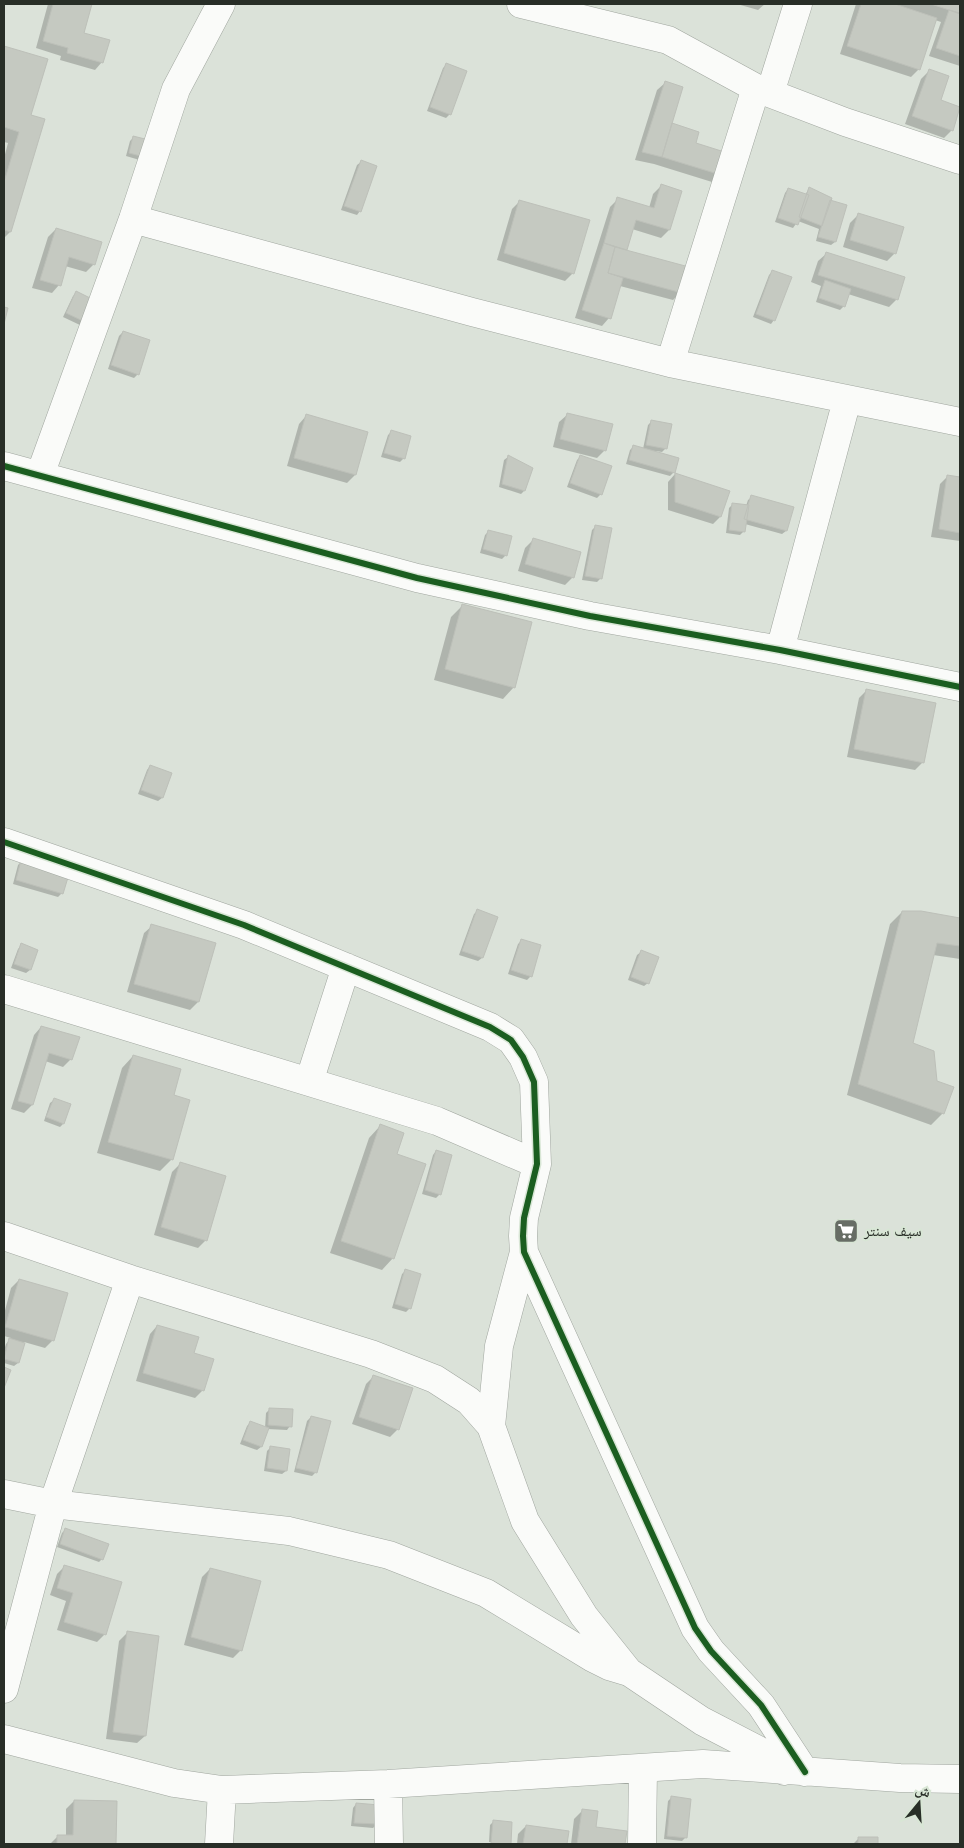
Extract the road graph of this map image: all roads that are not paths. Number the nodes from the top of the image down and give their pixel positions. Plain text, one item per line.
1 (221, 4) edge
2 (521, 4) edge
3 (798, 4) edge
4 (763, 90) junction
5 (960, 160) edge
6 (133, 219) junction
7 (670, 363) junction
8 (847, 400) junction
9 (960, 422) edge
10 (4, 466) edge
11 (40, 475) junction
12 (780, 650) junction
13 (960, 687) edge
14 (4, 842) edge
15 (346, 967) junction
16 (4, 989) edge
17 (309, 1082) junction
18 (537, 1164) junction
19 (4, 1236) edge
20 (524, 1252) junction
21 (130, 1279) junction
22 (491, 1426) junction
23 (4, 1494) edge
24 (53, 1504) junction
25 (628, 1672) junction
26 (4, 1689) edge
27 (4, 1739) edge
28 (643, 1769) junction
29 (795, 1771) junction
30 (960, 1778) edge
31 (388, 1784) junction
32 (222, 1790) junction
33 (219, 1844) edge
34 (389, 1844) edge
35 (642, 1844) edge

1 - 6 street
2 - 4 street
3 - 4 street
4 - 5 street
4 - 7 street
6 - 7 street
6 - 11 street
7 - 8 street
8 - 9 street
8 - 12 street
10 - 11 street
11 - 12 street
12 - 13 street
14 - 15 street
15 - 17 street
15 - 18 street
16 - 17 street
17 - 18 street
18 - 20 street
19 - 21 street
20 - 22 street
20 - 29 street
21 - 22 street
21 - 24 street
22 - 25 street
23 - 24 street
24 - 25 street
24 - 26 street
25 - 29 street
27 - 32 street
28 - 29 street
28 - 31 street
28 - 35 street
29 - 30 street
31 - 32 street
31 - 34 street
32 - 33 street

